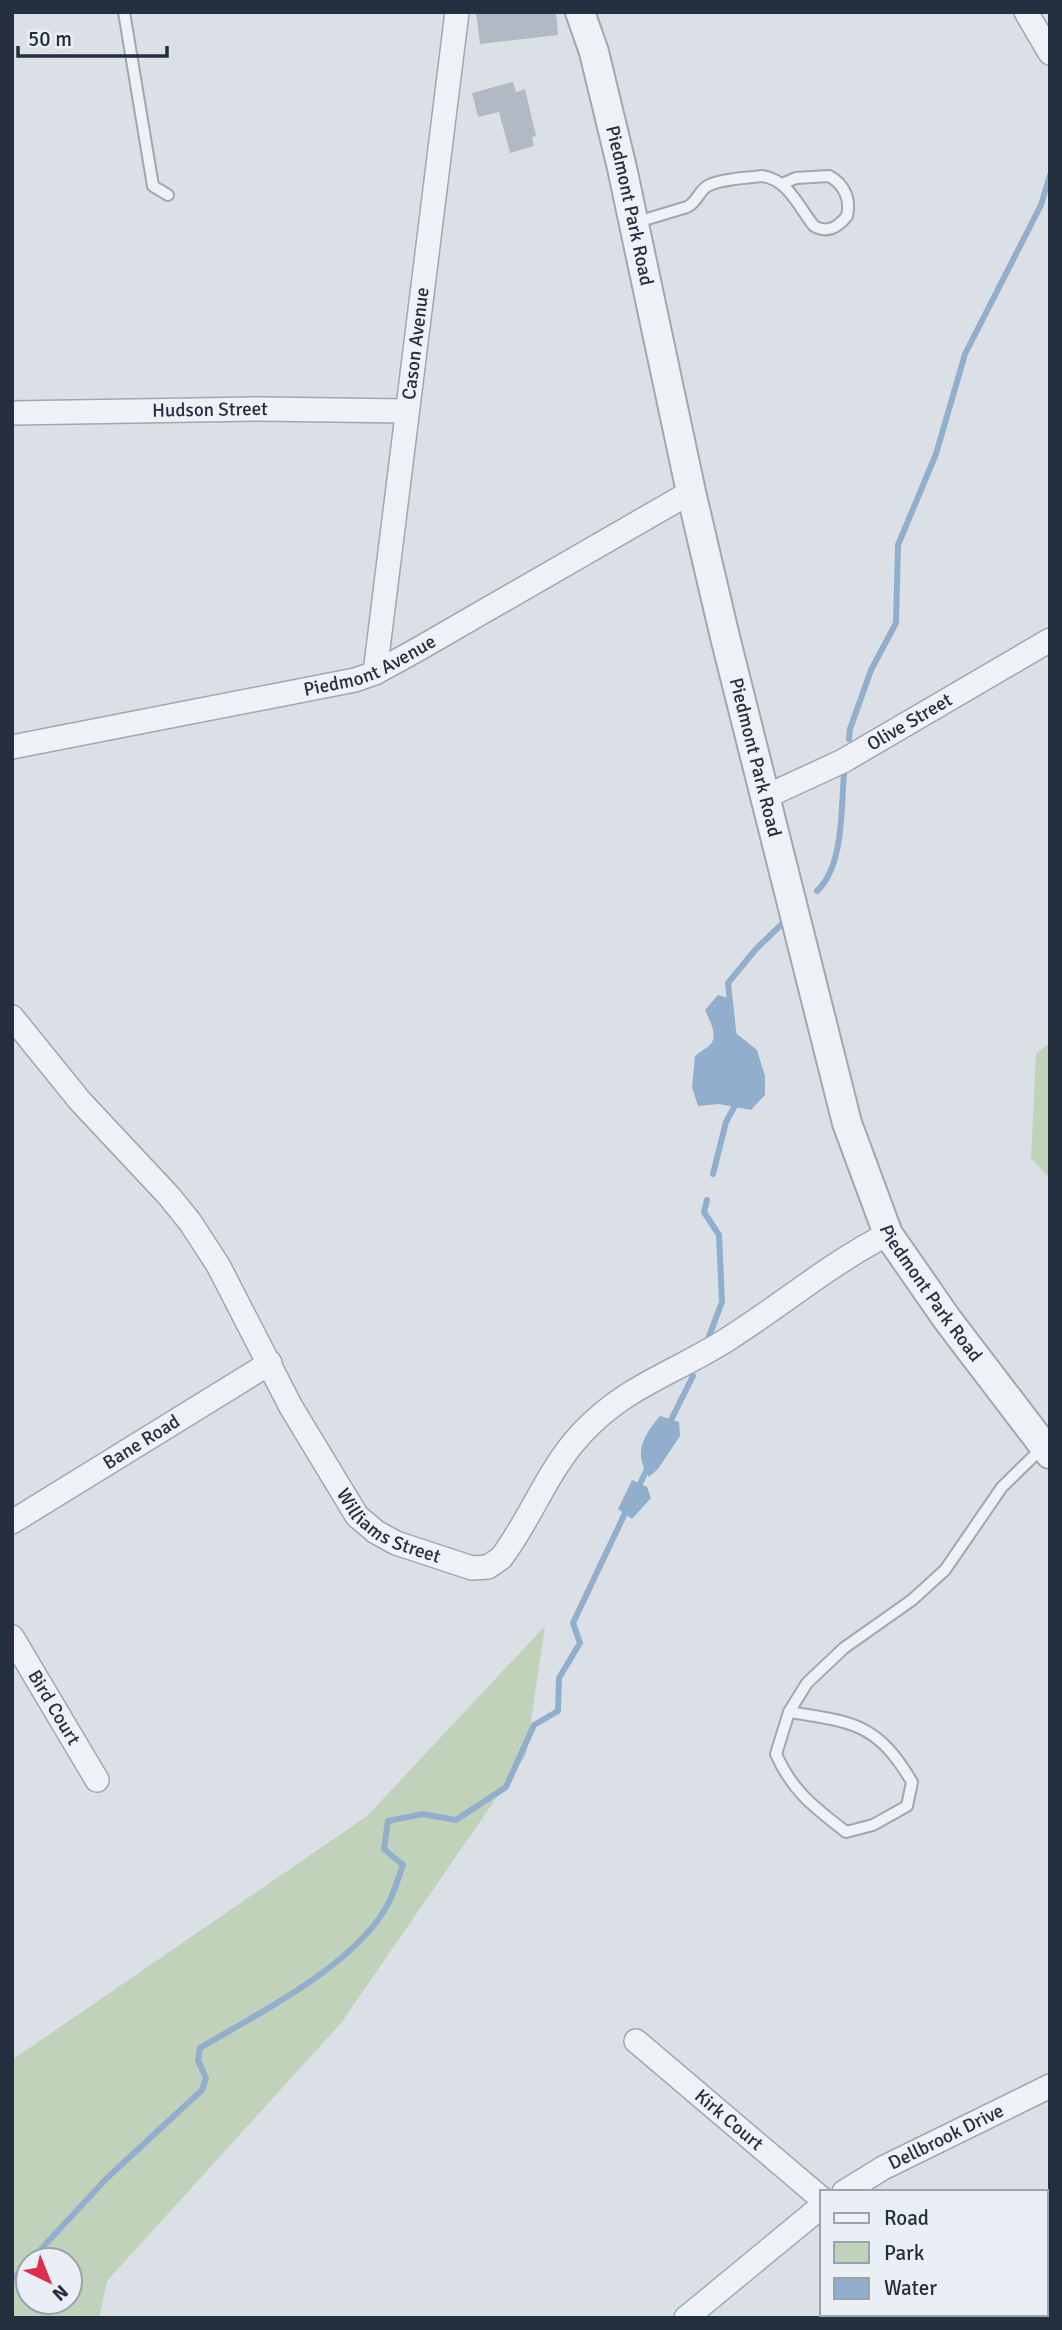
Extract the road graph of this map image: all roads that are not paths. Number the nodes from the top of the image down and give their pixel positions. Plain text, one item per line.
1 (124, 12) edge
2 (457, 12) edge
3 (580, 12) edge
4 (1026, 12) edge
5 (1050, 53) edge
6 (782, 184) junction
7 (168, 195) dead end
8 (634, 223) junction
9 (406, 411) junction
10 (12, 413) edge
11 (691, 492) junction
12 (1050, 640) edge
13 (375, 673) junction
14 (12, 747) edge
15 (765, 797) junction
16 (12, 1017) edge
17 (888, 1234) junction
18 (270, 1363) junction
19 (1047, 1450) edge
20 (12, 1522) edge
21 (12, 1637) edge
22 (789, 1712) junction
23 (97, 1780) dead end
24 (636, 2041) dead end
25 (1050, 2087) edge
26 (847, 2190) edge
27 (820, 2197) edge
28 (820, 2208) edge
29 (686, 2318) edge

1 - 7 lane
2 - 9 street, Cason Avenue
3 - 8 street, Piedmont Park Road
4 - 5 street
6 - 6 lane
6 - 8 lane
8 - 11 street, Piedmont Park Road
9 - 10 street, Hudson Street
9 - 13 street, Cason Avenue
11 - 13 street, Piedmont Avenue
11 - 15 street, Piedmont Park Road
12 - 15 street, Olive Street
13 - 14 street, Piedmont Avenue
15 - 17 street, Piedmont Park Road
16 - 18 street, Williams Street
17 - 18 street, Williams Street
17 - 19 street, Piedmont Park Road
18 - 20 street, Bane Road
19 - 22 lane
21 - 23 street, Bird Court
22 - 22 lane
24 - 27 street, Kirk Court
25 - 26 street, Dellbrook Drive
28 - 29 street

